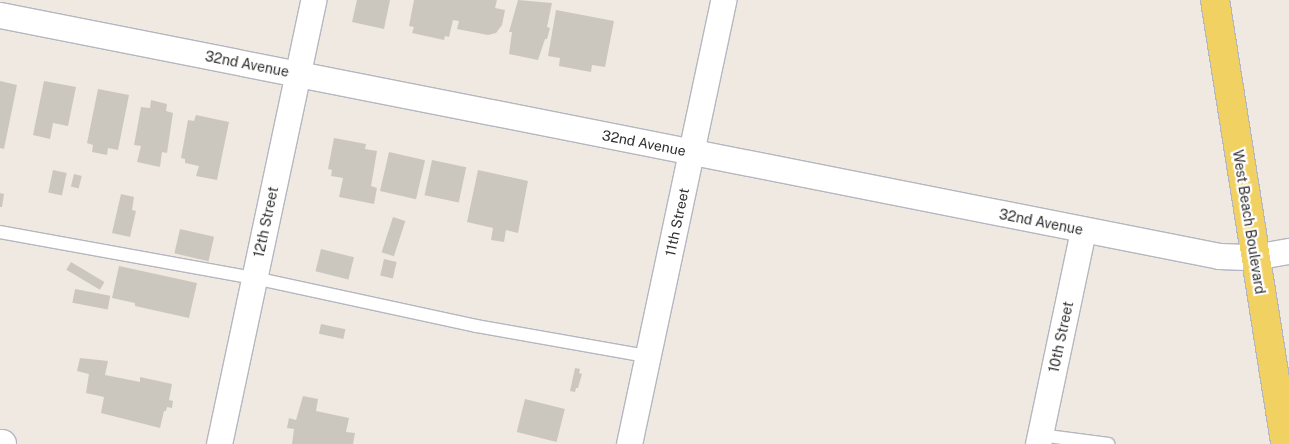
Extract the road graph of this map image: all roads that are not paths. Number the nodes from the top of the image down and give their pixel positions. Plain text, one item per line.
1 (313, 0) edge
2 (723, 0) edge
3 (1215, 0) edge
4 (0, 15) edge
5 (298, 74) junction
6 (692, 152) junction
7 (1083, 230) junction
8 (0, 232) edge
9 (1289, 251) edge
10 (1254, 257) junction
11 (254, 278) junction
12 (648, 356) junction
13 (1039, 440) edge
14 (219, 444) edge
15 (629, 444) edge
16 (1108, 444) edge
17 (1285, 444) edge

1 - 5 street, 12th Street
2 - 6 street, 11th Street
3 - 10 main road, West Beach Boulevard
4 - 5 street, 32nd Avenue
5 - 6 street, 32nd Avenue
5 - 11 street, 12th Street
6 - 7 street, 32nd Avenue
6 - 12 street, 11th Street
7 - 10 street, 32nd Avenue
7 - 13 street, 10th Street
8 - 11 lane
9 - 10 street, 32nd Avenue
10 - 17 main road, West Beach Boulevard
11 - 12 lane
11 - 14 street, 12th Street
12 - 15 street, 11th Street
13 - 16 lane

